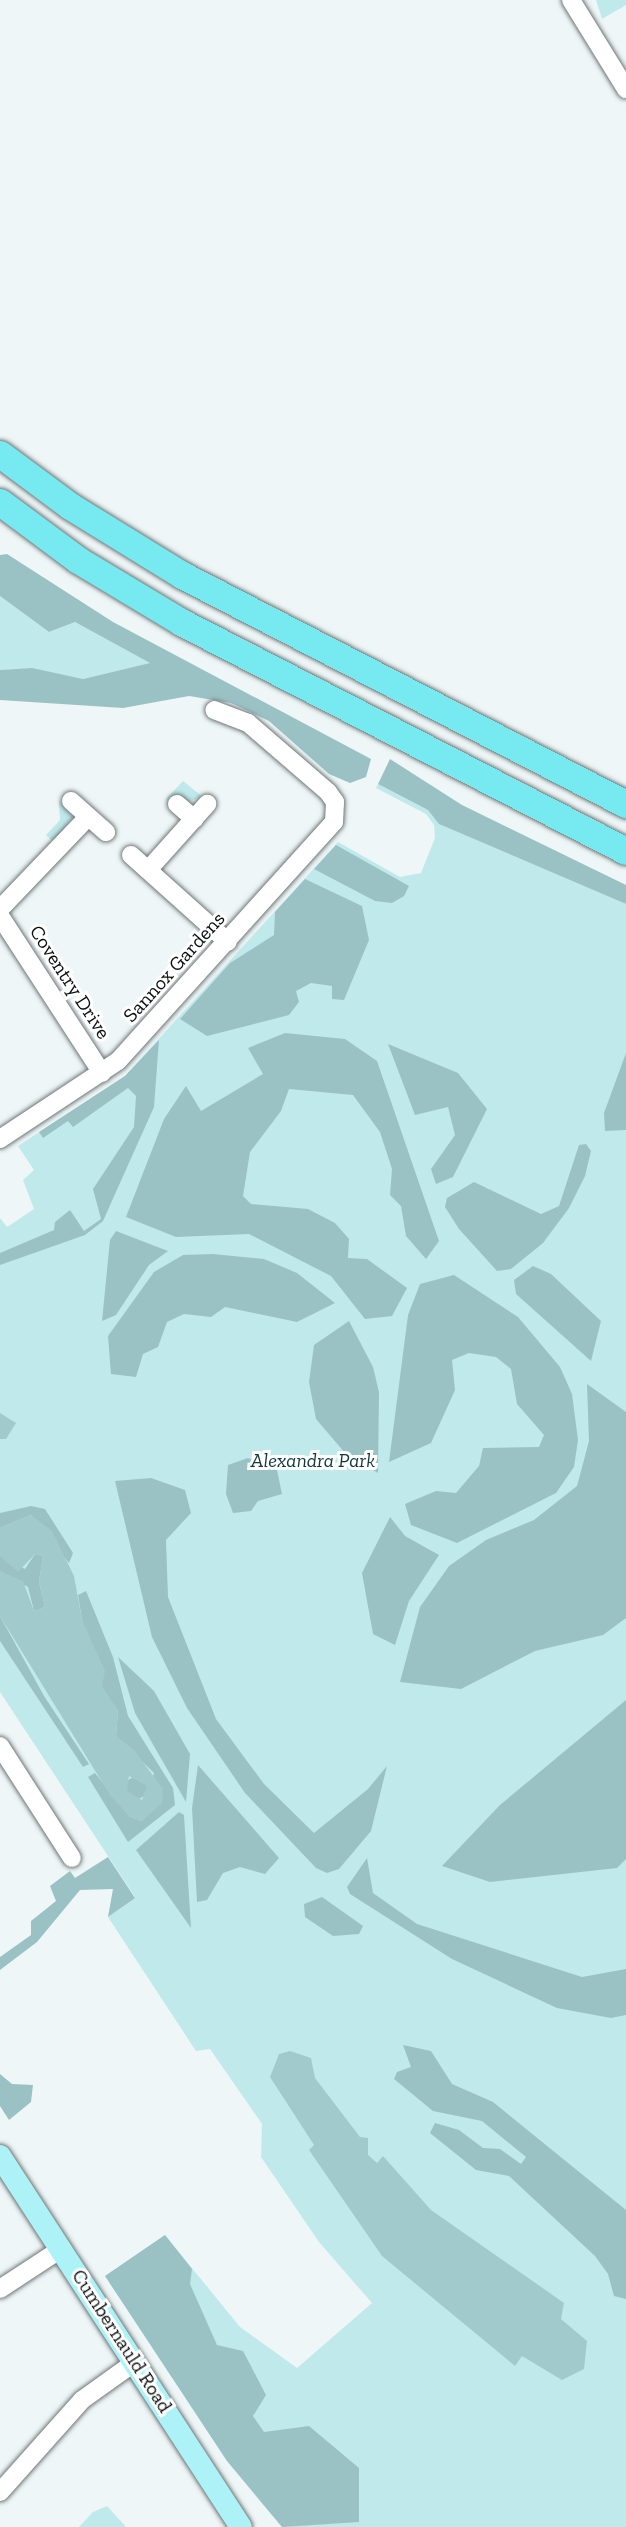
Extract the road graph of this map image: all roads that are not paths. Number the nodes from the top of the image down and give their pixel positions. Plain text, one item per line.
1 (571, 0) edge
2 (626, 89) edge
3 (0, 454) edge
4 (0, 502) edge
5 (214, 710) dead end
6 (71, 801) dead end
7 (526, 801) junction
8 (177, 804) dead end
9 (207, 804) dead end
10 (626, 804) edge
11 (88, 816) junction
12 (194, 819) junction
13 (106, 832) dead end
14 (626, 851) edge
15 (131, 855) dead end
16 (626, 859) edge
17 (148, 870) junction
18 (0, 909) edge
19 (0, 916) edge
20 (228, 942) junction
21 (102, 1073) junction
22 (0, 1139) edge
23 (0, 1746) edge
24 (72, 1858) dead end
25 (0, 2156) edge
26 (61, 2249) junction
27 (0, 2289) edge
28 (135, 2362) junction
29 (0, 2492) edge
30 (222, 2493) junction
31 (241, 2527) edge
32 (257, 2527) edge

1 - 2 street
3 - 10 highway
4 - 7 highway
5 - 20 street, Sannox Gardens
6 - 11 street
7 - 14 highway
7 - 16 highway
8 - 12 street
9 - 12 street
11 - 13 street
11 - 18 street
12 - 17 street
15 - 17 street
17 - 20 street
19 - 21 street, Coventry Drive
20 - 21 street, Sannox Gardens
21 - 22 street, Sannox Gardens
23 - 24 street
25 - 26 main road, Cumbernauld Road
26 - 27 street
26 - 28 main road, Cumbernauld Road
28 - 29 street
28 - 30 main road, Cumbernauld Road
30 - 31 main road, Cumbernauld Road
30 - 32 main road

